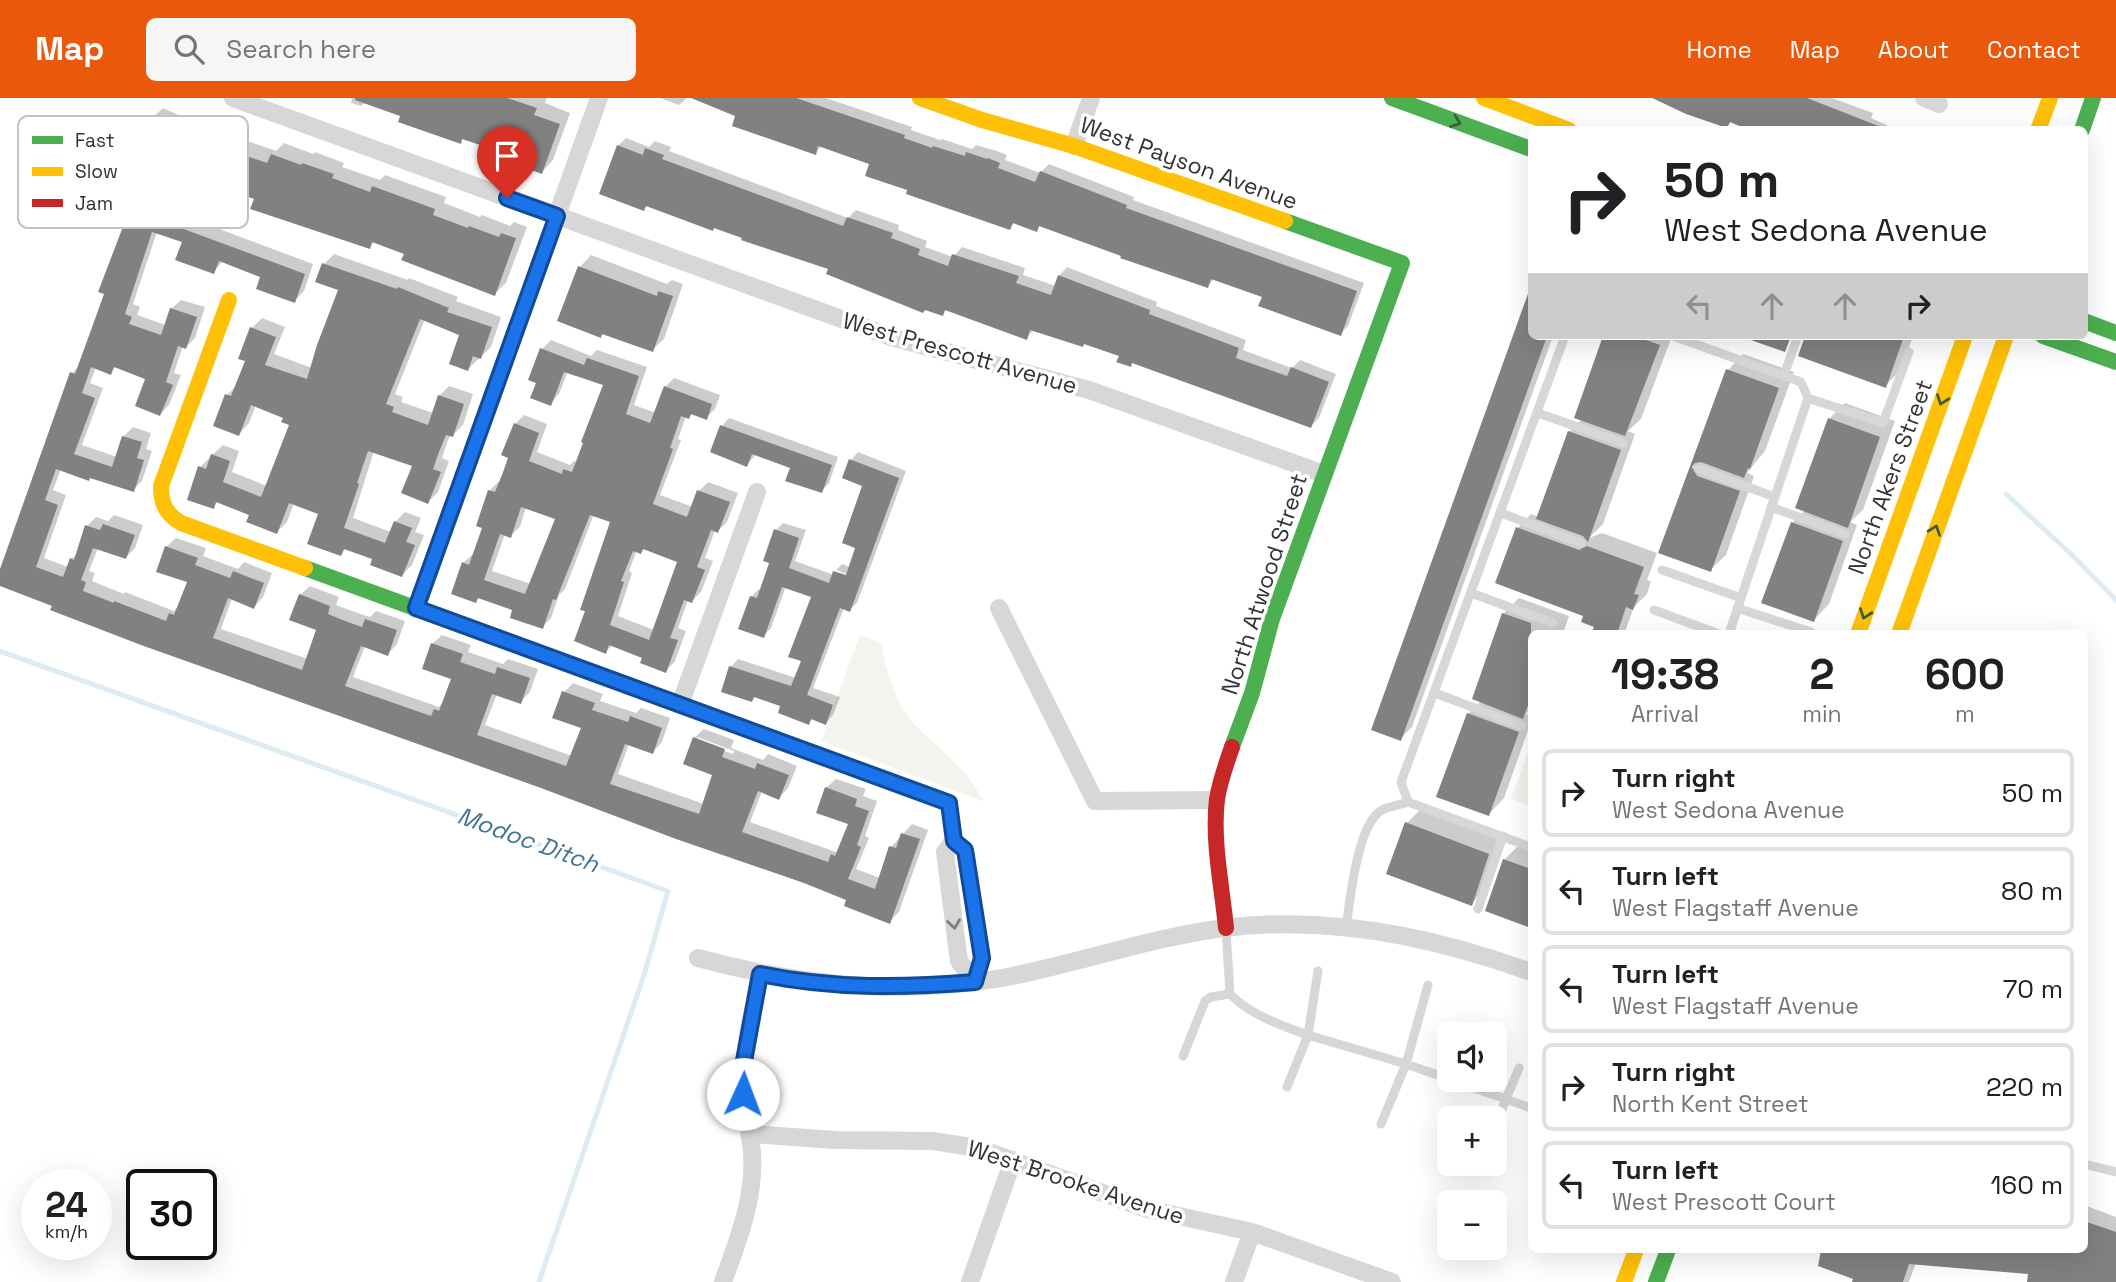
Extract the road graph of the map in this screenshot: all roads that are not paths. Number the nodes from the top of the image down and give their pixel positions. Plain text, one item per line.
1 (233, 98) edge
2 (598, 98) edge
3 (920, 98) edge
4 (1091, 98) edge
5 (1392, 98) edge
6 (1484, 98) edge
7 (2050, 98) edge
8 (2093, 98) edge
9 (1558, 126) edge
10 (2040, 126) edge
11 (2083, 126) edge
12 (1074, 146) junction
13 (1528, 148) edge
14 (557, 216) junction
15 (1402, 263) joint
16 (229, 300) dead end
17 (2088, 322) edge
18 (2116, 333) edge
19 (1564, 340) edge
20 (1689, 340) edge
21 (1797, 340) edge
22 (1964, 340) edge
23 (2005, 340) edge
24 (2054, 340) edge
25 (1909, 352) dead end
26 (2116, 362) edge
27 (1784, 375) junction
28 (1808, 398) junction
29 (1538, 413) junction
30 (1623, 443) dead end
31 (1699, 469) dead end
32 (1324, 474) junction
33 (757, 492) dead end
34 (1775, 496) junction
35 (1771, 507) junction
36 (1501, 513) junction
37 (1845, 534) dead end
38 (1581, 543) dead end
39 (1662, 570) dead end
40 (1471, 593) junction
41 (1739, 603) junction
42 (416, 608) junction
43 (999, 608) dead end
44 (1654, 610) dead end
45 (1553, 623) dead end
46 (1708, 630) edge
47 (1730, 630) edge
48 (1806, 630) edge
49 (1859, 630) edge
50 (1900, 630) edge
51 (1435, 693) junction
52 (680, 705) junction
53 (1522, 726) dead end
54 (1217, 800) junction
55 (1408, 802) junction
56 (1503, 836) junction
57 (954, 841) junction
58 (1528, 846) edge
59 (969, 878) junction
60 (948, 880) junction
61 (1478, 909) dead end
62 (1226, 928) junction
63 (1346, 928) junction
64 (698, 958) dead end
65 (1318, 971) dead end
66 (1528, 971) edge
67 (760, 974) junction
68 (975, 982) junction
69 (1428, 985) dead end
70 (1230, 993) junction
71 (1308, 1035) junction
72 (1183, 1056) dead end
73 (1406, 1064) junction
74 (1519, 1068) dead end
75 (1437, 1075) edge
76 (1287, 1087) dead end
77 (1488, 1092) edge
78 (1506, 1098) junction
79 (1503, 1106) edge
80 (1528, 1107) edge
81 (1381, 1124) dead end
82 (750, 1134) junction
83 (1013, 1160) junction
84 (2088, 1165) edge
85 (2116, 1172) edge
86 (1252, 1232) junction
87 (1635, 1253) edge
88 (1667, 1253) edge
89 (723, 1282) edge
90 (970, 1282) edge
91 (1234, 1282) edge
92 (1392, 1282) edge
93 (1624, 1282) edge
94 (1656, 1282) edge

1 - 14 street, West Prescott Avenue
2 - 14 street
3 - 12 street, West Payson Avenue
4 - 12 street
5 -> 13 street
6 - 9 street
7 - 10 street
8 - 11 street
12 - 15 street, West Payson Avenue
14 - 32 street, West Prescott Avenue
14 - 42 street
15 - 32 street, North Atwood Street
16 - 42 street
17 - 18 street
19 - 29 lane
20 - 27 lane
21 - 27 lane
22 -> 49 street, North Akers Street
50 -> 23 street
24 - 26 street
25 - 28 lane
27 - 28 lane
28 - 34 lane
29 - 30 lane
29 - 36 lane
31 - 34 lane
32 - 54 street, North Atwood Street
33 - 52 street
34 - 35 lane
35 - 37 lane
35 - 41 lane
36 - 38 lane
36 - 40 lane
39 - 41 lane
40 - 45 lane
40 - 51 lane
41 - 47 lane
41 - 48 lane
42 - 52 street
43 - 54 street
44 - 46 lane
51 - 53 lane
51 - 55 lane
52 - 57 street
54 - 62 street, North Atwood Street
55 - 56 lane
55 - 63 lane
56 - 58 lane
56 - 61 lane
57 - 59 street
57 - 60 street
59 - 60 lane
59 - 68 street
60 -> 68 street
62 - 63 street
62 - 68 street
62 - 70 lane
63 - 66 street
64 - 67 street
65 - 71 lane
67 - 68 street
67 - 82 street
69 - 73 lane
70 - 71 lane
70 - 72 lane
71 - 73 lane
71 - 76 lane
73 - 75 lane
73 - 81 lane
74 - 78 lane
77 - 78 lane
78 - 79 lane
78 - 80 lane
82 - 83 street, West Brooke Avenue
82 - 89 street
83 - 86 street, West Brooke Avenue
83 - 90 street
84 - 85 lane
86 - 91 street
86 - 92 street, West Brooke Avenue
87 - 93 street
88 - 94 street

